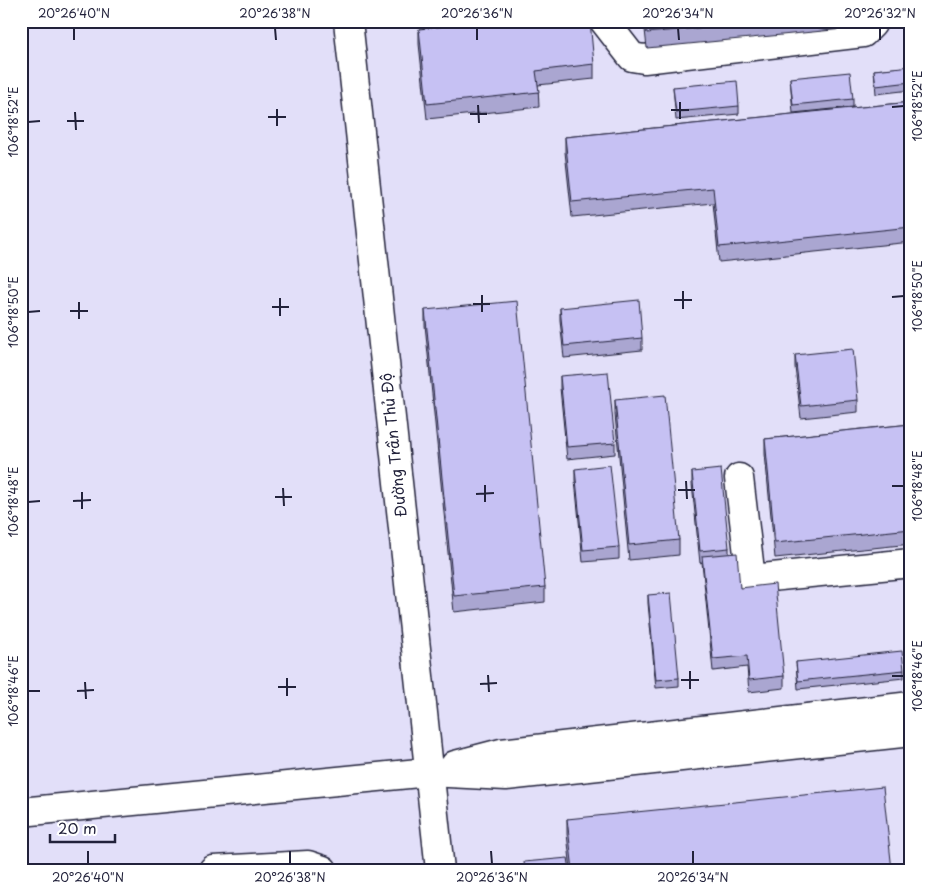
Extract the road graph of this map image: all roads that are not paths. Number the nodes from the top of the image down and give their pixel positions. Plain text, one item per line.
1 (348, 21) edge
2 (604, 21) edge
3 (872, 21) edge
4 (739, 478) dead end
5 (911, 563) edge
6 (911, 706) edge
7 (911, 732) edge
8 (429, 772) junction
9 (21, 812) edge
10 (213, 870) edge
11 (323, 870) edge
12 (440, 870) edge

1 - 8 street, Đường Trần Thủ Độ
2 - 3 street
4 - 5 street
6 - 8 street
7 - 8 street
8 - 9 street
8 - 12 street, Đường Trần Thủ Độ
10 - 11 street

